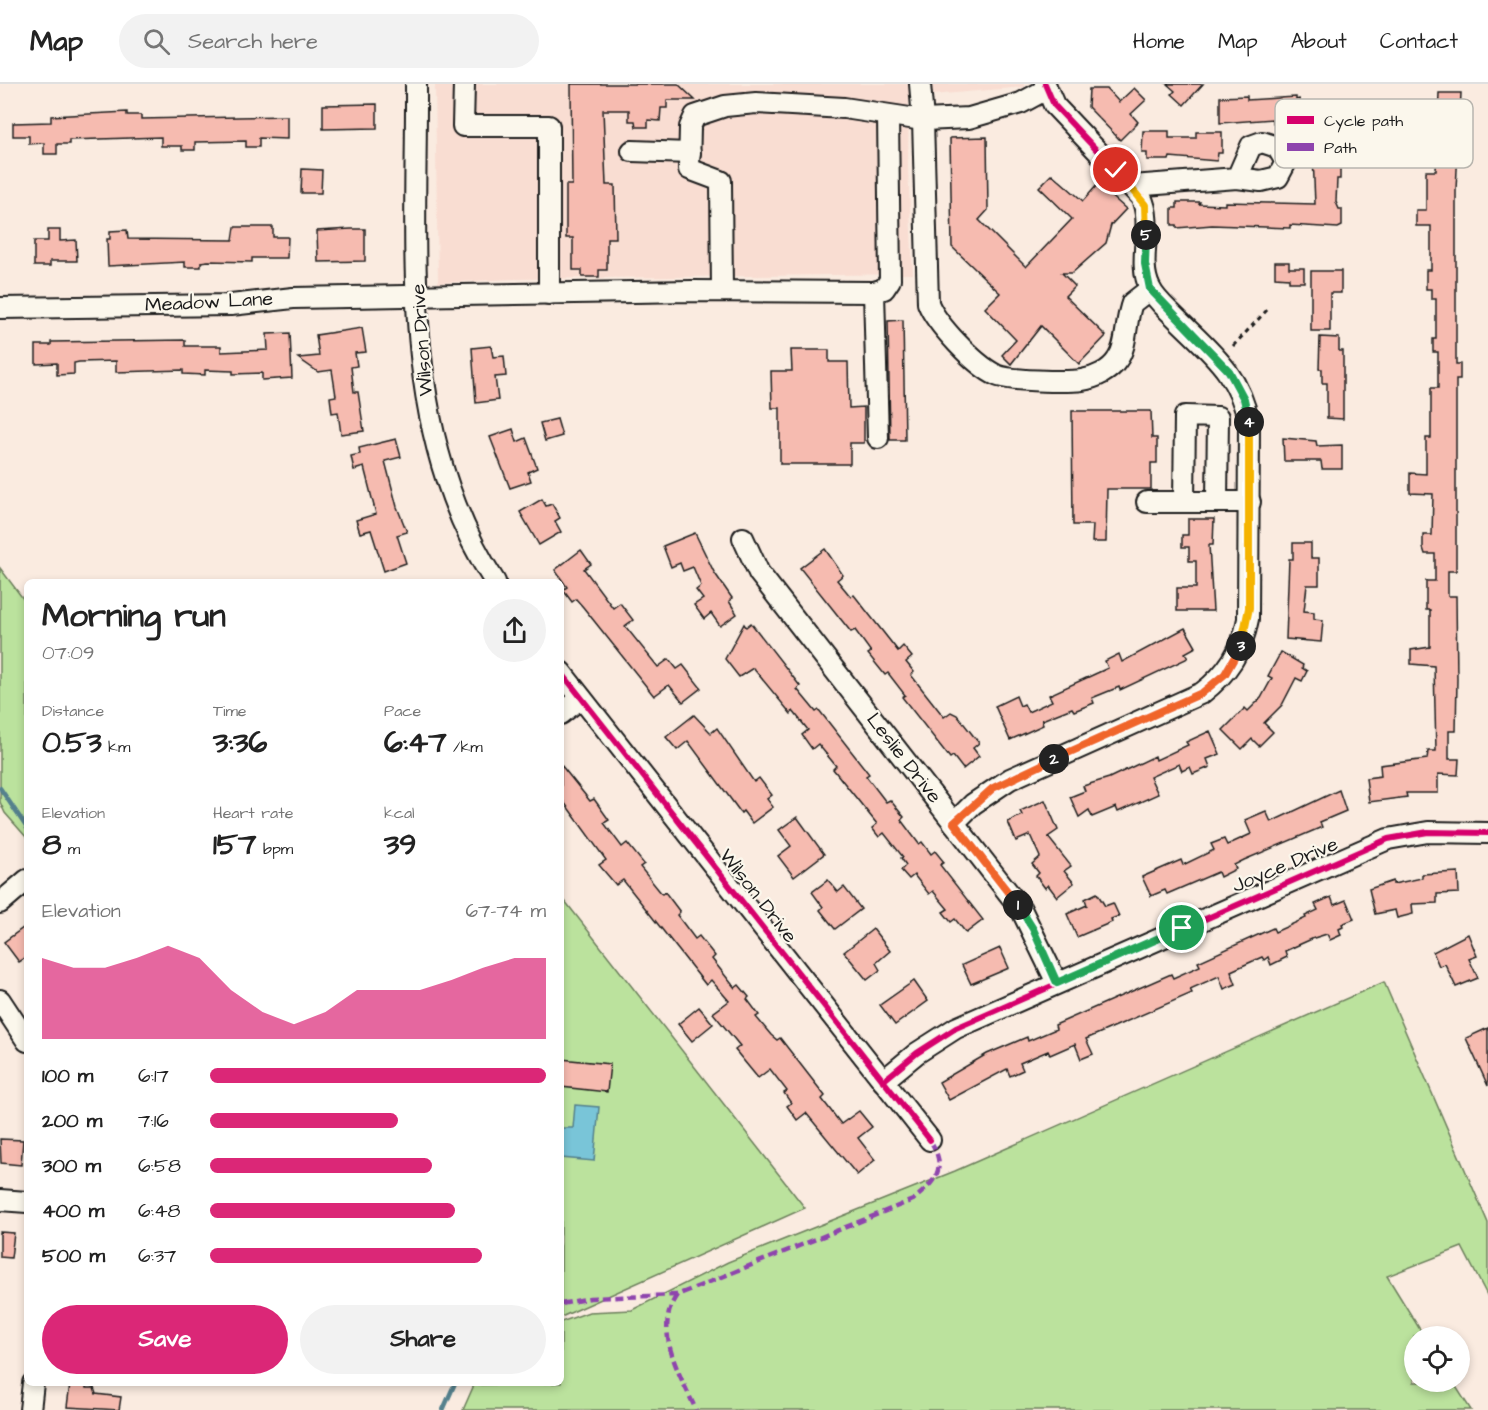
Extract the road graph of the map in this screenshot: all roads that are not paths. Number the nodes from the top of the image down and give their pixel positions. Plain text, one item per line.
1 (416, 84) edge
2 (464, 84) edge
3 (920, 84) edge
4 (1045, 87) edge
5 (888, 116) junction
6 (923, 120) junction
7 (632, 151) dead end
8 (690, 153) junction
9 (1237, 177) dead end
10 (1132, 186) junction
11 (1150, 289) junction
12 (722, 291) junction
13 (874, 292) junction
14 (549, 294) junction
15 (417, 297) junction
16 (0, 308) edge
17 (878, 438) dead end
18 (1217, 501) junction
19 (1147, 502) dead end
20 (1184, 502) junction
21 (1250, 502) junction
22 (743, 538) dead end
23 (493, 579) edge
24 (564, 676) edge
25 (581, 698) junction
26 (564, 712) edge
27 (954, 823) junction
28 (1488, 833) edge
29 (24, 883) edge
30 (0, 903) edge
31 (1057, 983) junction
32 (0, 1000) edge
33 (24, 1036) edge
34 (883, 1081) junction
35 (930, 1140) dead end
36 (0, 1200) edge
37 (24, 1202) edge
38 (33, 1386) edge
39 (30, 1410) edge

1 - 15 street, Wilson Drive
2 - 14 street
3 - 6 street
4 - 6 street
4 - 10 street
5 - 6 street
5 - 8 street
5 - 13 street
6 - 11 street
7 - 8 street
8 - 12 street
9 - 10 street
10 - 11 street
11 - 21 street
12 - 13 street, Meadow Lane
12 - 14 street, Meadow Lane
13 - 17 street
14 - 15 street, Meadow Lane
15 - 16 street, Meadow Lane
15 - 23 street, Wilson Drive
18 - 20 street
18 - 20 street
18 - 21 street
19 - 20 street
21 - 27 street
22 - 27 street, Leslie Drive
24 - 25 street, Wilson Drive
25 - 26 street
25 - 34 street, Wilson Drive
27 - 31 street, Leslie Drive
28 - 31 street, Joyce Drive
29 - 30 street
31 - 34 street, Joyce Drive
32 - 33 street
34 - 35 street, Wilson Drive
36 - 37 street
38 - 39 street

